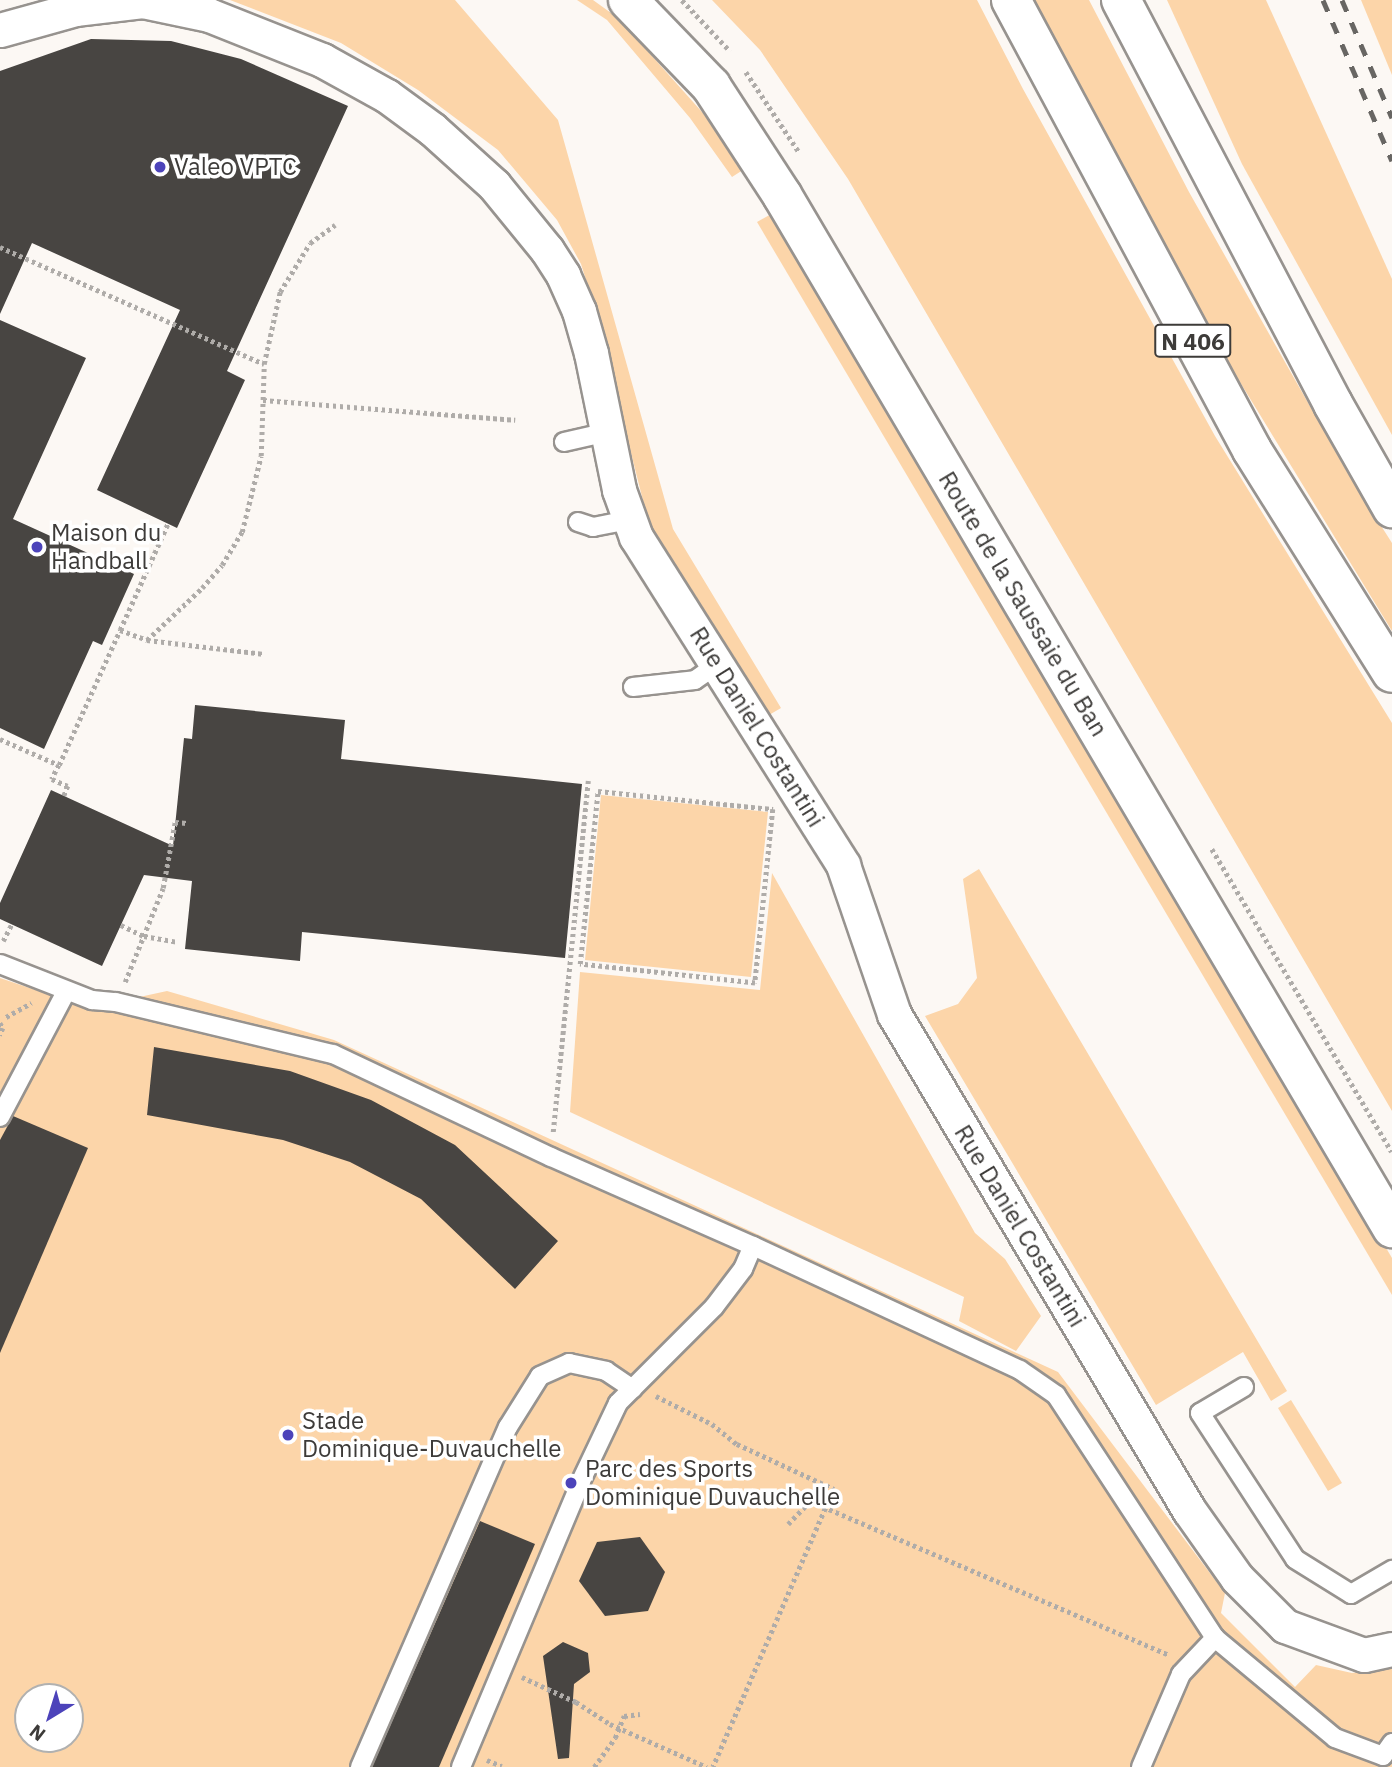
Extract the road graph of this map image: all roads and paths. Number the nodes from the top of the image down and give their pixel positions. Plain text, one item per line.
1 (628, 0) edge
2 (1011, 0) edge
3 (1121, 0) edge
4 (0, 30) edge
5 (335, 225) dead end
6 (0, 247) edge
7 (264, 364) junction
8 (263, 400) junction
9 (515, 420) dead end
10 (608, 432) junction
11 (564, 442) dead end
12 (1392, 508) edge
13 (629, 520) junction
14 (578, 522) dead end
15 (168, 523) dead end
16 (120, 630) junction
17 (147, 640) junction
18 (264, 654) dead end
19 (718, 664) junction
20 (1392, 673) edge
21 (633, 687) dead end
22 (0, 738) edge
23 (59, 765) junction
24 (588, 781) dead end
25 (598, 791) joint
26 (64, 796) dead end
27 (187, 822) dead end
28 (11, 925) dead end
29 (121, 925) dead end
30 (144, 936) junction
31 (177, 942) dead end
32 (0, 948) edge
33 (0, 964) edge
34 (66, 992) junction
35 (116, 1002) junction
36 (0, 1023) edge
37 (0, 1035) edge
38 (0, 1117) edge
39 (551, 1157) junction
40 (1392, 1228) edge
41 (753, 1246) junction
42 (637, 1385) junction
43 (1244, 1387) dead end
44 (826, 1507) junction
45 (788, 1524) dead end
46 (1392, 1570) edge
47 (1215, 1638) junction
48 (1392, 1649) edge
49 (1162, 1653) dead end
50 (503, 1668) junction
51 (640, 1714) dead end
52 (619, 1728) junction
53 (1389, 1753) edge
54 (487, 1760) dead end
55 (502, 1766) edge
56 (360, 1767) edge
57 (461, 1767) edge
58 (594, 1767) edge
59 (707, 1767) edge
60 (713, 1767) edge
61 (1142, 1767) edge

1 - 40 main road, Route de la Saussaie du Ban
2 - 20 main road, N 406
3 - 12 main road
4 - 10 street, Rue Daniel Costantini
5 - 7 path
6 - 7 path
7 - 8 path
8 - 9 path
8 - 17 path
10 - 11 lane
10 - 13 street, Rue Daniel Costantini
13 - 14 lane
13 - 19 street, Rue Daniel Costantini
15 - 16 path
16 - 17 path
16 - 23 path
17 - 18 path
19 - 21 lane
19 - 48 street, Rue Daniel Costantini
22 - 23 path
23 - 26 path
24 - 39 path
25 - 25 path
27 - 30 path
28 - 32 path
29 - 30 path
30 - 31 path
30 - 35 path
33 - 34 lane
34 - 35 lane
34 - 38 lane
35 - 39 lane
36 - 37 path
39 - 41 lane
41 - 42 lane
41 - 47 lane
42 - 44 path
42 - 50 lane
42 - 56 lane
43 - 46 lane
44 - 45 path
44 - 49 path
44 - 60 path
47 - 53 lane
47 - 61 lane
50 - 52 path
50 - 57 lane
51 - 52 path
52 - 58 path
52 - 59 path
54 - 55 path

